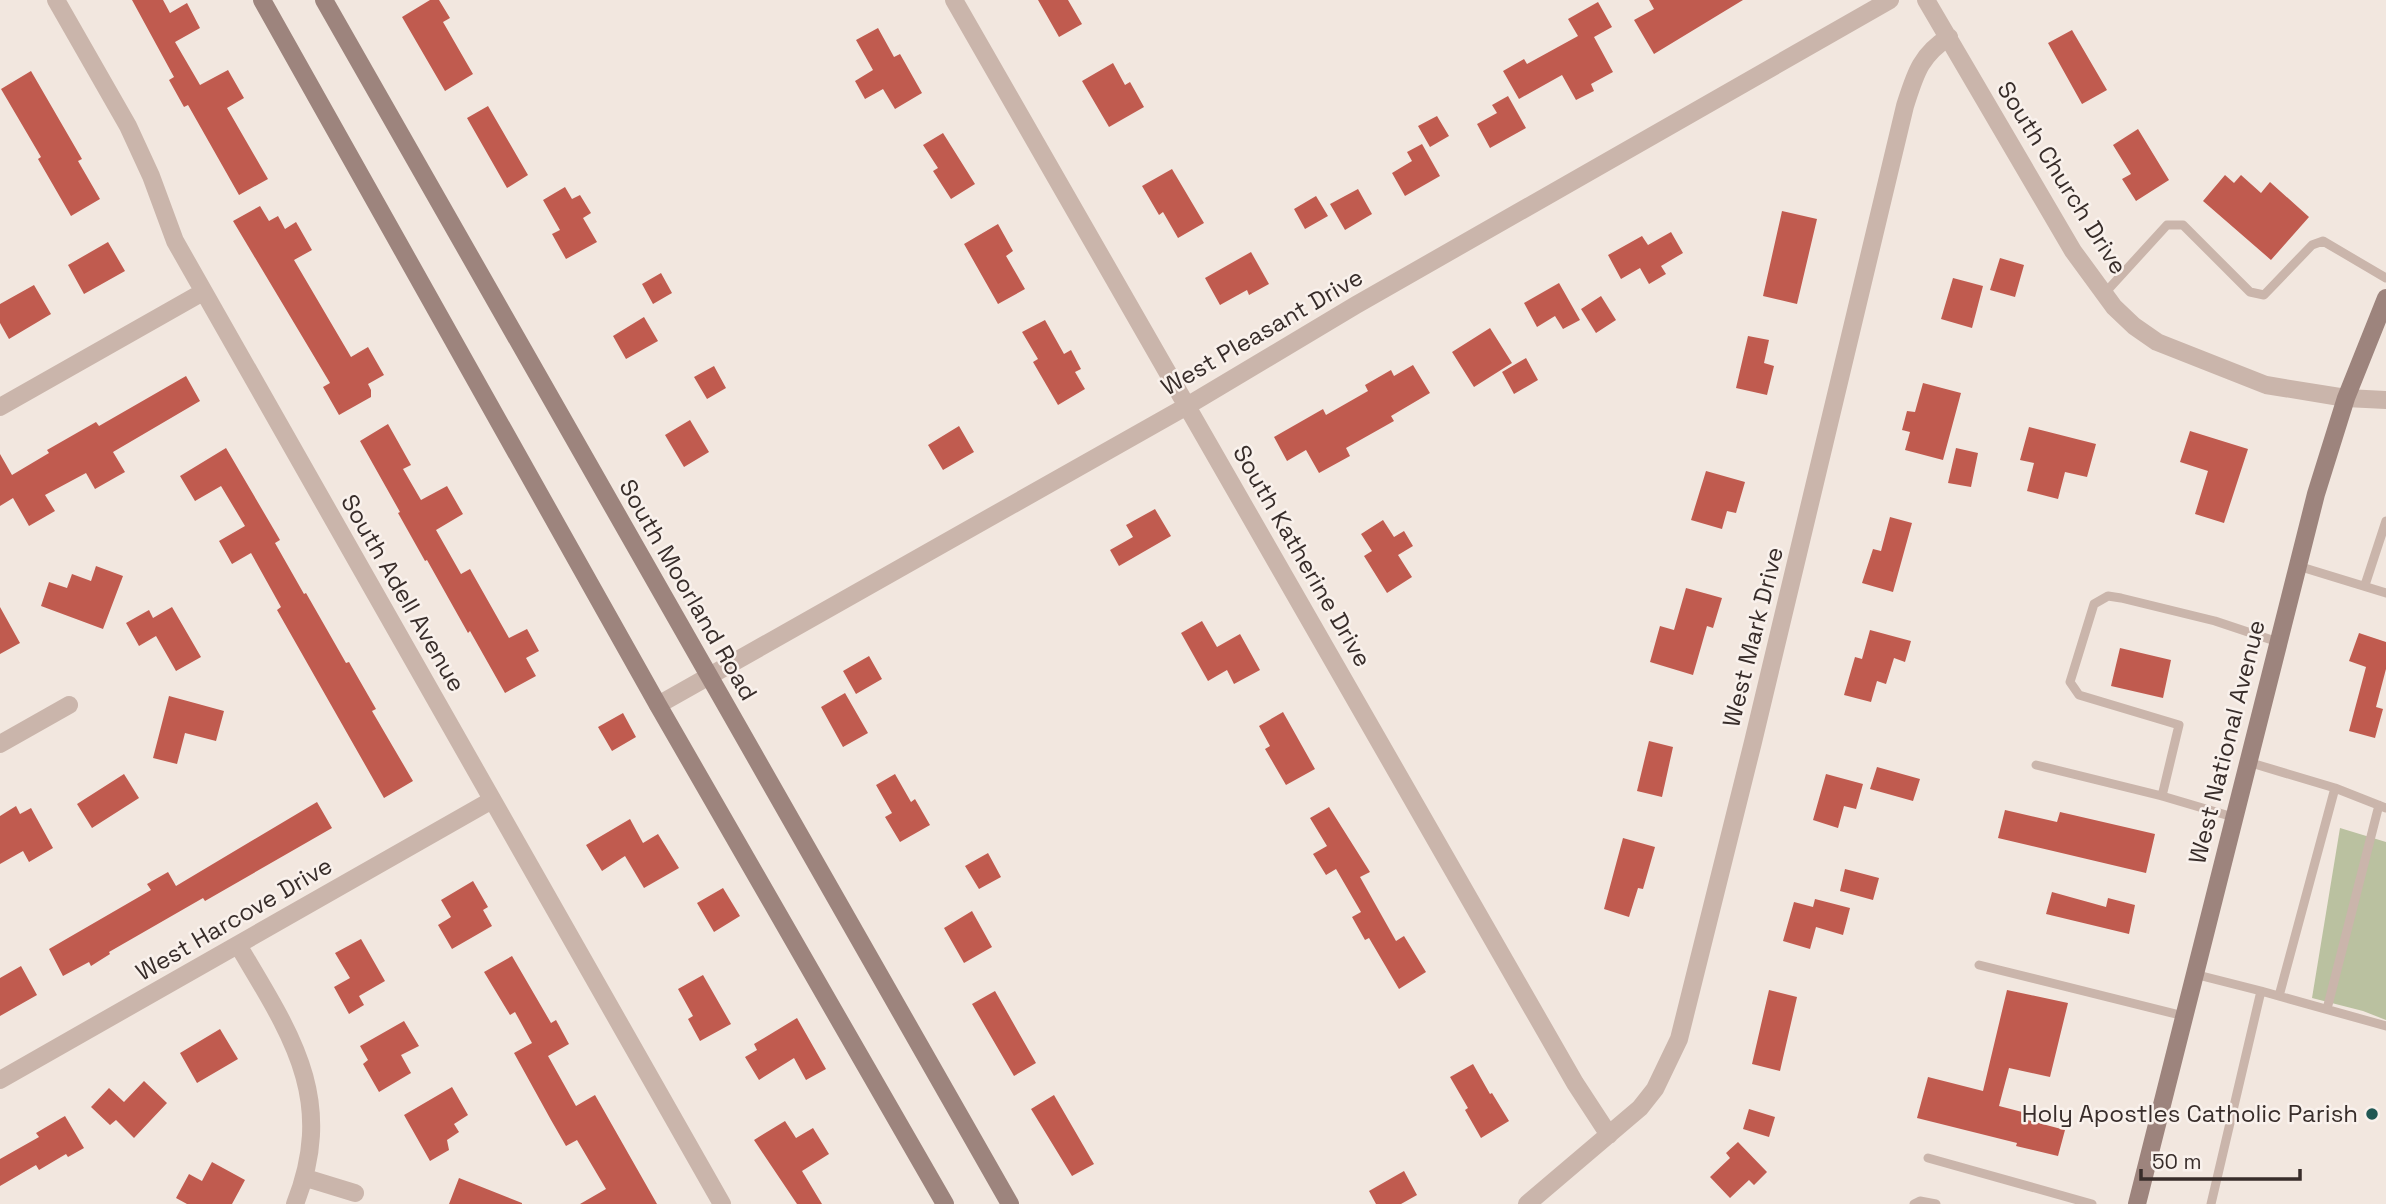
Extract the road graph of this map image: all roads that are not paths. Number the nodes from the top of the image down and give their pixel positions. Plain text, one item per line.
1 (56, 0) edge
2 (262, 0) edge
3 (324, 0) edge
4 (954, 0) edge
5 (1890, 0) edge
6 (1926, 0) edge
7 (1949, 37) junction
8 (2386, 278) edge
9 (203, 292) junction
10 (2104, 294) junction
11 (2386, 298) edge
12 (2346, 398) junction
13 (2386, 400) edge
14 (1187, 406) junction
15 (0, 407) edge
16 (2386, 521) edge
17 (2296, 565) junction
18 (2365, 585) junction
19 (2386, 593) edge
20 (2278, 642) junction
21 (709, 676) junction
22 (69, 705) dead end
23 (658, 705) junction
24 (0, 744) edge
25 (2247, 762) junction
26 (2036, 765) dead end
27 (2334, 788) junction
28 (2162, 796) junction
29 (492, 800) junction
30 (2382, 806) edge
31 (2233, 817) junction
32 (238, 945) junction
33 (1979, 965) dead end
34 (2194, 974) junction
35 (2262, 991) junction
36 (2279, 996) junction
37 (2327, 1009) junction
38 (2184, 1016) junction
39 (2386, 1026) edge
40 (0, 1080) edge
41 (1609, 1135) junction
42 (1927, 1158) dead end
43 (306, 1178) junction
44 (355, 1193) dead end
45 (295, 1204) edge
46 (722, 1204) edge
47 (945, 1204) edge
48 (1010, 1204) edge
49 (1527, 1204) edge
50 (1914, 1204) edge
51 (1936, 1204) edge
52 (2092, 1204) edge
53 (2137, 1204) edge
54 (2211, 1204) edge

1 - 9 street, South Adell Avenue
2 - 23 main road
3 - 21 main road, South Moorland Road
4 - 14 street, South Katherine Drive
5 - 14 street, West Pleasant Drive
6 - 7 street, South Church Drive
7 - 10 street, South Church Drive
7 - 41 street, West Mark Drive
8 - 10 lane
9 - 15 street
9 - 29 street, South Adell Avenue
10 - 12 street, South Church Drive
11 - 12 main road, West National Avenue
12 - 13 street, South Church Drive
12 - 17 main road, West National Avenue
14 - 21 street, West Pleasant Drive
14 - 41 street, South Katherine Drive
16 - 18 lane
17 - 18 lane
17 - 20 main road, West National Avenue
18 - 19 lane
20 - 25 main road, West National Avenue
20 - 28 lane
21 - 23 street, West Pleasant Drive
21 - 48 main road, South Moorland Road
22 - 24 street
23 - 47 main road
25 - 27 lane
25 - 31 main road, West National Avenue
26 - 28 lane
27 - 30 lane
27 - 36 lane
28 - 31 lane
29 - 32 street, West Harcove Drive
29 - 46 street, South Adell Avenue
30 - 37 lane
31 - 34 main road, West National Avenue
32 - 40 street, West Harcove Drive
32 - 43 street
33 - 38 lane
34 - 35 lane
34 - 38 main road, West National Avenue
35 - 36 lane
35 - 54 lane
36 - 37 lane
37 - 39 lane
38 - 53 main road, West National Avenue
41 - 49 street, West Mark Drive
42 - 52 lane
43 - 44 street
43 - 45 street
50 - 51 lane

